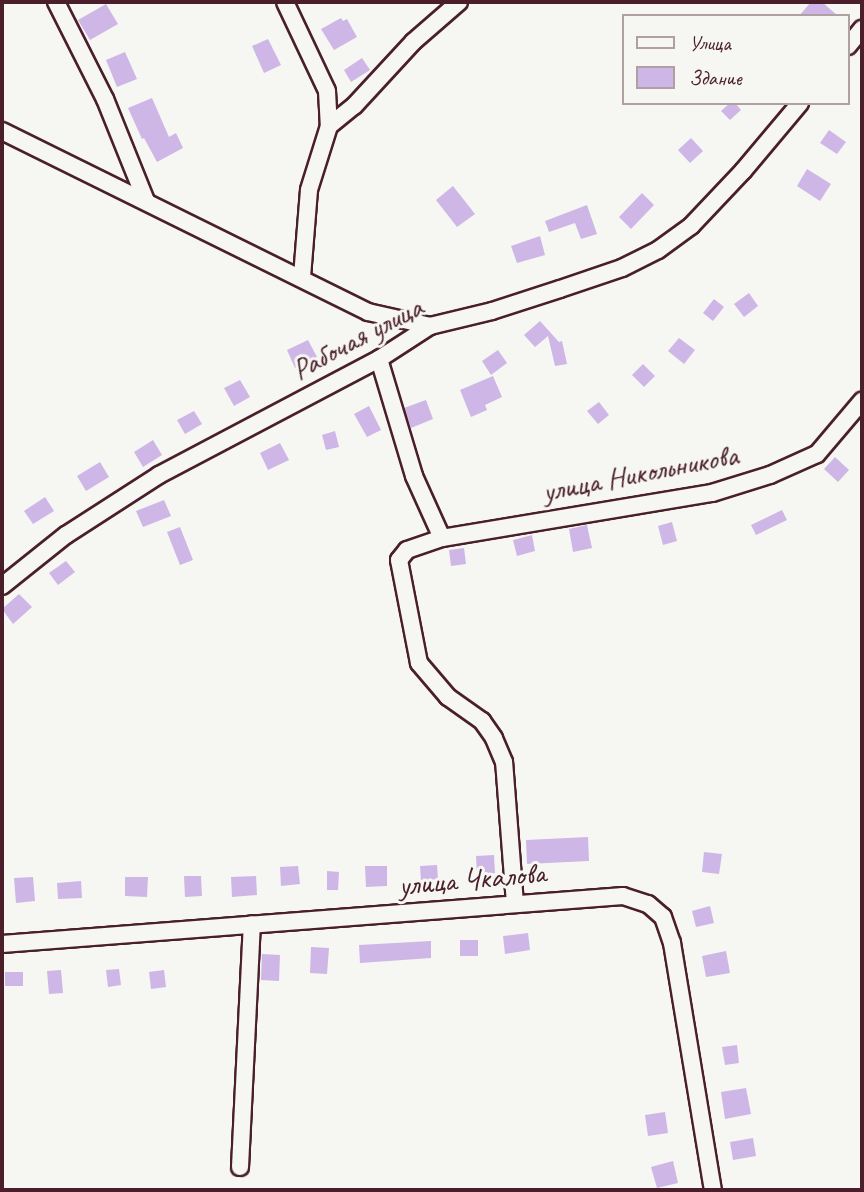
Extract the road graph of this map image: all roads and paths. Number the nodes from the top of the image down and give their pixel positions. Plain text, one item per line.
1 (56, 2) edge
2 (285, 2) edge
3 (459, 2) edge
4 (862, 29) edge
5 (850, 44) edge
6 (798, 105) edge
7 (329, 126) junction
8 (2, 131) edge
9 (146, 201) junction
10 (302, 277) junction
11 (430, 326) junction
12 (379, 359) junction
13 (862, 401) edge
14 (442, 538) junction
15 (2, 586) edge
16 (515, 904) junction
17 (253, 925) junction
18 (2, 944) edge
19 (240, 1167) dead end
20 (713, 1190) edge

1 - 9 street
2 - 7 street
3 - 7 street
4 - 5 street
6 - 11 street, Рабочая улица
7 - 10 street
8 - 9 street
9 - 10 street
10 - 11 street
11 - 12 street, Рабочая улица
12 - 14 street
12 - 15 street, Рабочая улица
13 - 14 street, улица Никольникова
14 - 16 street, улица Никольникова
16 - 17 street, улица Чкалова
16 - 20 street, улица Чкалова
17 - 18 street, улица Чкалова
17 - 19 street

